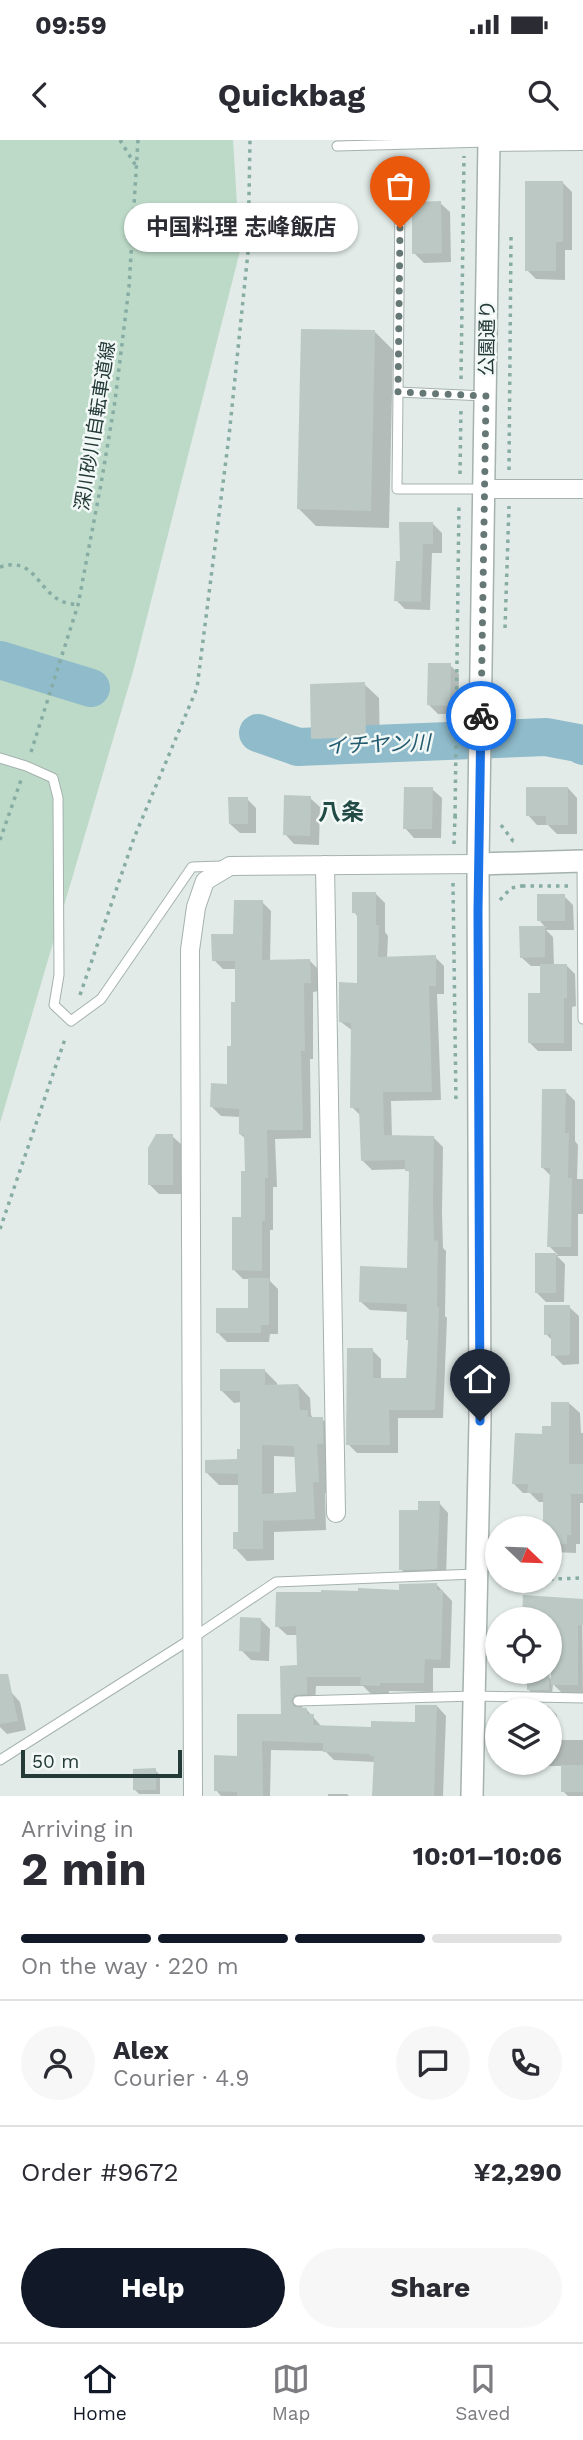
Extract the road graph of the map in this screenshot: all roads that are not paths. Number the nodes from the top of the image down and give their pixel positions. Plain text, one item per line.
1 (489, 141) edge
2 (583, 141) edge
3 (337, 146) dead end
4 (400, 200) dead end
5 (398, 392) junction
6 (486, 396) junction
7 (485, 489) junction
8 (583, 489) edge
9 (0, 758) edge
10 (583, 861) edge
11 (478, 864) junction
12 (325, 865) junction
13 (230, 866) junction
14 (583, 1019) edge
15 (336, 1514) dead end
16 (477, 1574) junction
17 (191, 1639) junction
18 (474, 1696) junction
19 (583, 1698) edge
20 (298, 1701) dead end
21 (0, 1760) edge
22 (193, 1796) edge
23 (472, 1796) edge

1 - 2 street
1 - 3 lane
1 - 6 street, 公園通り
4 - 5 lane
5 - 6 lane
5 - 7 lane
6 - 7 street, 公園通り
7 - 8 street
7 - 11 street, 公園通り
9 - 13 lane
10 - 11 street
10 - 14 lane
11 - 12 street
11 - 16 street, 公園通り
12 - 13 street
12 - 15 street
13 - 17 street
16 - 17 lane
16 - 18 street, 公園通り
17 - 21 lane
17 - 22 street
18 - 19 lane
18 - 20 lane
18 - 23 street, 公園通り

